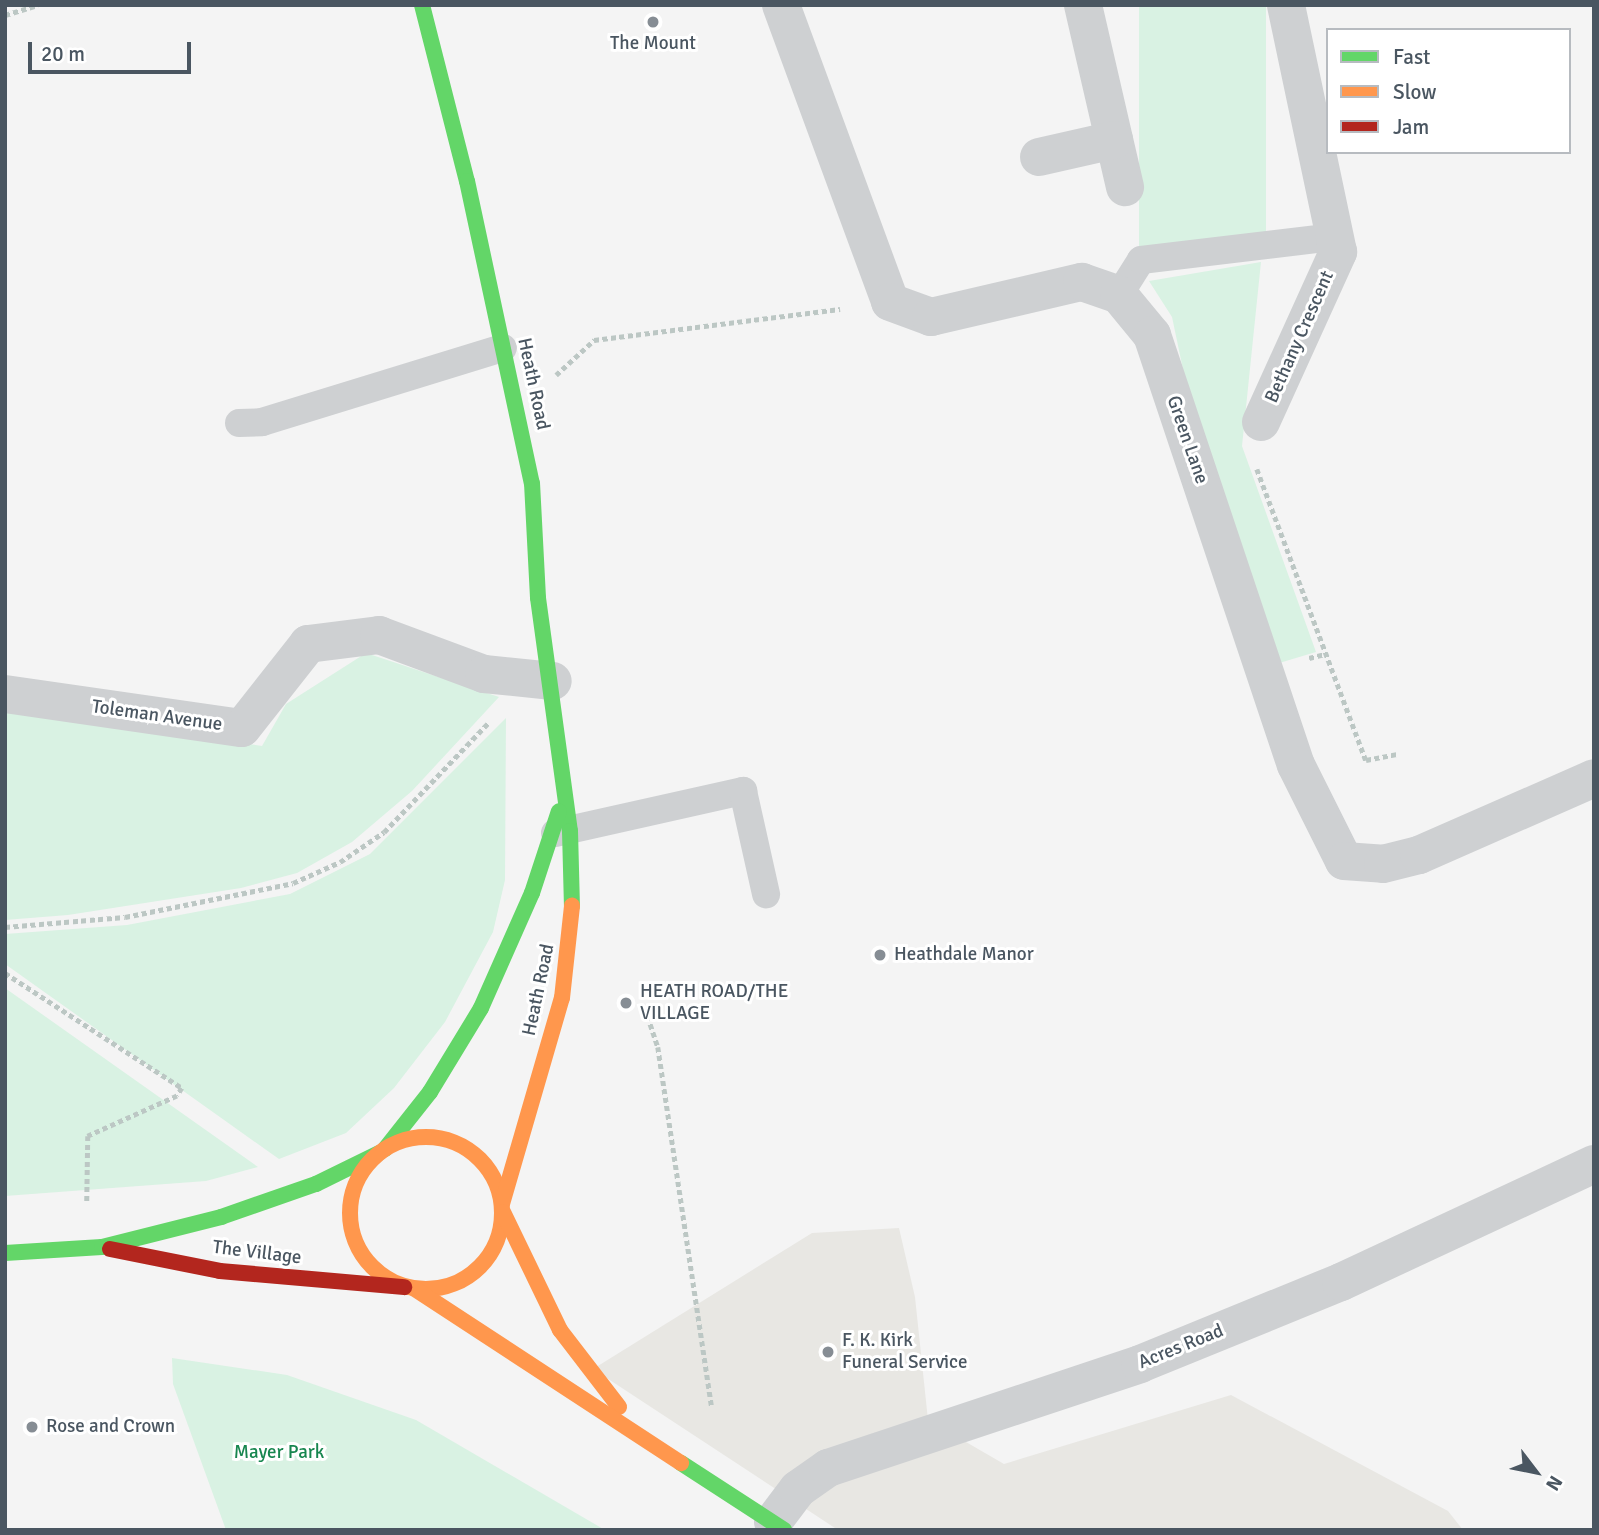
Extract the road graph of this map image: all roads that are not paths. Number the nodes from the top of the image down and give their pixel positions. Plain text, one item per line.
1 (422, 5) edge
2 (781, 5) edge
3 (1083, 5) edge
4 (1286, 5) edge
5 (1114, 140) junction
6 (1039, 157) dead end
7 (1125, 187) dead end
8 (1335, 236) junction
9 (1119, 295) junction
10 (503, 348) junction
11 (1261, 422) road end
12 (239, 423) dead end
13 (554, 681) junction
14 (5, 694) edge
15 (1594, 778) edge
16 (562, 832) junction
17 (766, 894) dead end
18 (383, 1151) junction
19 (1594, 1164) edge
20 (502, 1208) junction
21 (96, 1247) junction
22 (5, 1253) edge
23 (412, 1288) junction
24 (645, 1438) junction
25 (778, 1526) edge

1 - 10 main road, Heath Road
2 - 9 street
3 - 5 street
4 - 8 street, Bethany Crescent
5 - 6 street
5 - 7 street
8 - 9 lane
8 - 11 street, Bethany Crescent
9 - 15 street, Green Lane
10 - 12 lane
10 - 13 main road, Heath Road
13 - 14 street, Toleman Avenue
13 - 16 main road, Heath Road
16 - 17 lane
16 - 18 main road, Heath Road
16 - 20 main road, Heath Road
18 - 20 main road
18 - 21 main road, The Village
18 - 23 main road
19 - 25 street, Acres Road
20 - 23 main road
20 - 24 main road, The Village
21 - 22 main road, The Village
21 - 23 main road, The Village
23 - 24 main road, The Village
24 - 25 main road, The Village

